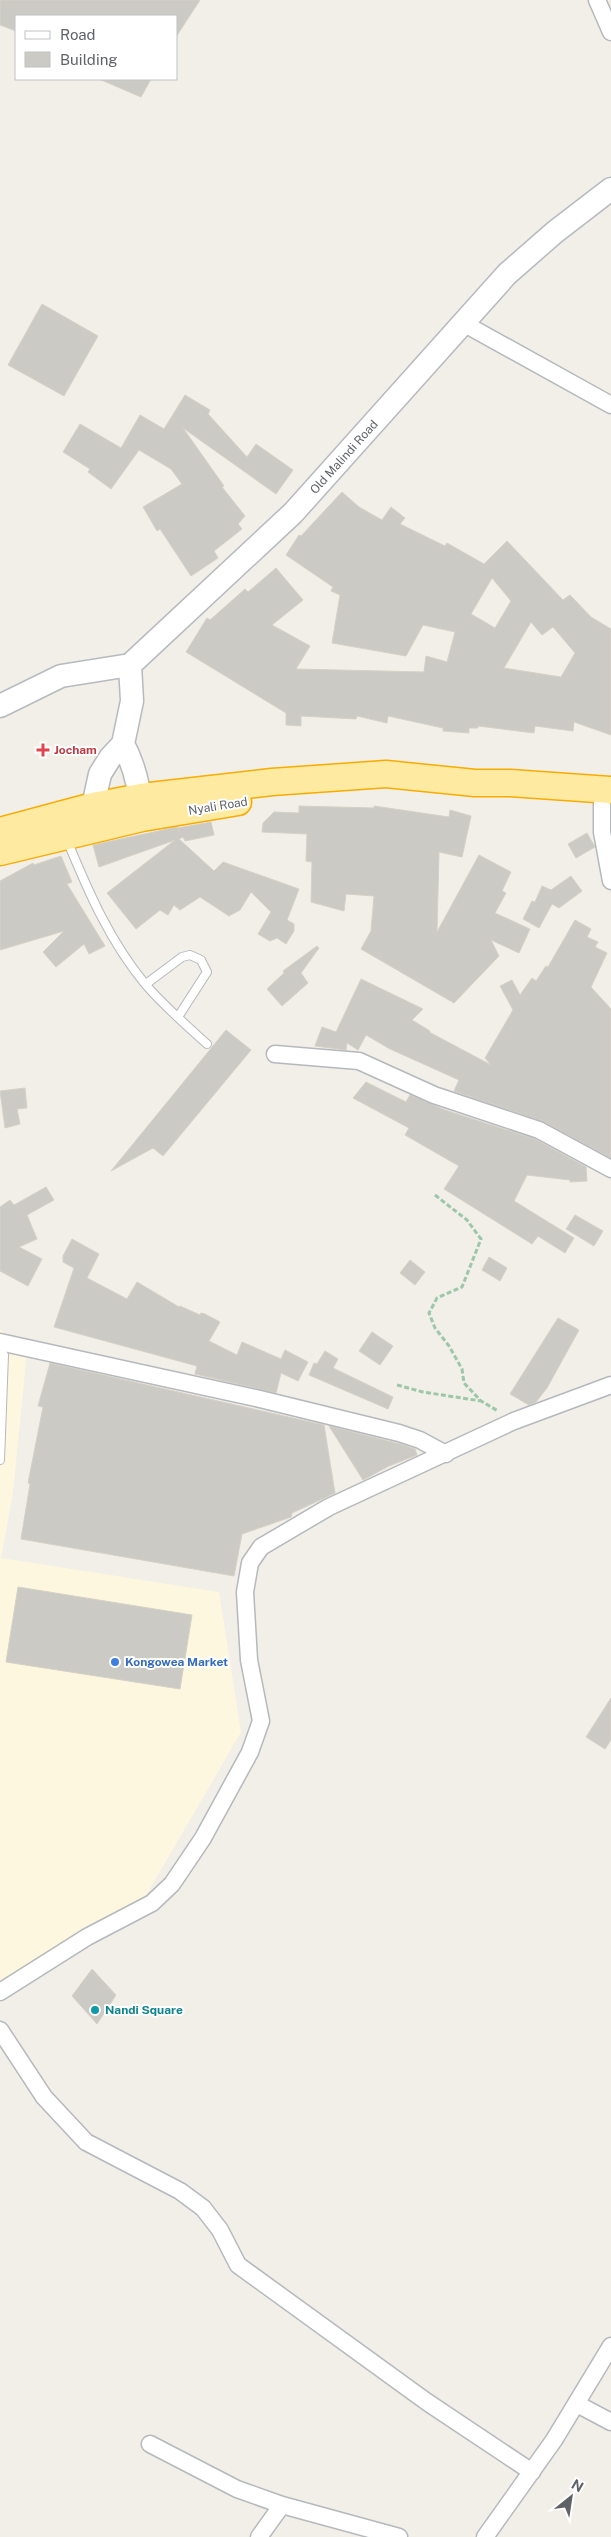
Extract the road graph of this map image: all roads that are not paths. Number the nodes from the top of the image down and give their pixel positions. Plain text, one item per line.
1 (597, 0) edge
2 (611, 32) edge
3 (611, 189) edge
4 (464, 323) junction
5 (611, 405) edge
6 (130, 665) junction
7 (0, 706) edge
8 (123, 744) junction
9 (606, 789) edge
10 (141, 808) junction
11 (95, 817) junction
12 (0, 832) edge
13 (65, 836) junction
14 (0, 852) edge
15 (611, 881) edge
16 (146, 984) junction
17 (178, 1017) junction
18 (207, 1044) dead end
19 (275, 1054) dead end
20 (611, 1169) edge
21 (0, 1342) edge
22 (0, 1350) edge
23 (611, 1385) edge
24 (446, 1454) junction
25 (0, 1460) edge
26 (0, 1992) edge
27 (0, 2030) edge
28 (611, 2346) edge
29 (577, 2404) junction
30 (611, 2422) edge
31 (150, 2444) dead end
32 (532, 2472) junction
33 (282, 2505) junction
34 (364, 2532) edge
35 (259, 2537) edge
36 (399, 2537) edge
37 (485, 2537) edge

1 - 2 street
3 - 4 main road, Old Malindi Road
4 - 5 street
4 - 6 main road, Old Malindi Road
6 - 7 main road
6 - 8 main road
8 - 10 main road
8 - 11 main road
9 - 10 highway, Nyali Road
9 - 15 street
10 - 11 highway, Nyali Road
11 - 12 highway, Nyali Road
11 - 13 highway, Nyali Road
13 - 14 highway, Nyali Road
13 - 16 lane
16 - 17 lane
16 - 17 lane
17 - 18 lane
19 - 20 street
21 - 24 street
22 - 25 lane
23 - 24 street
24 - 26 street
27 - 32 street
28 - 29 street
29 - 30 street
29 - 32 street
31 - 33 street
32 - 37 street
33 - 34 street
33 - 35 street
34 - 36 street

